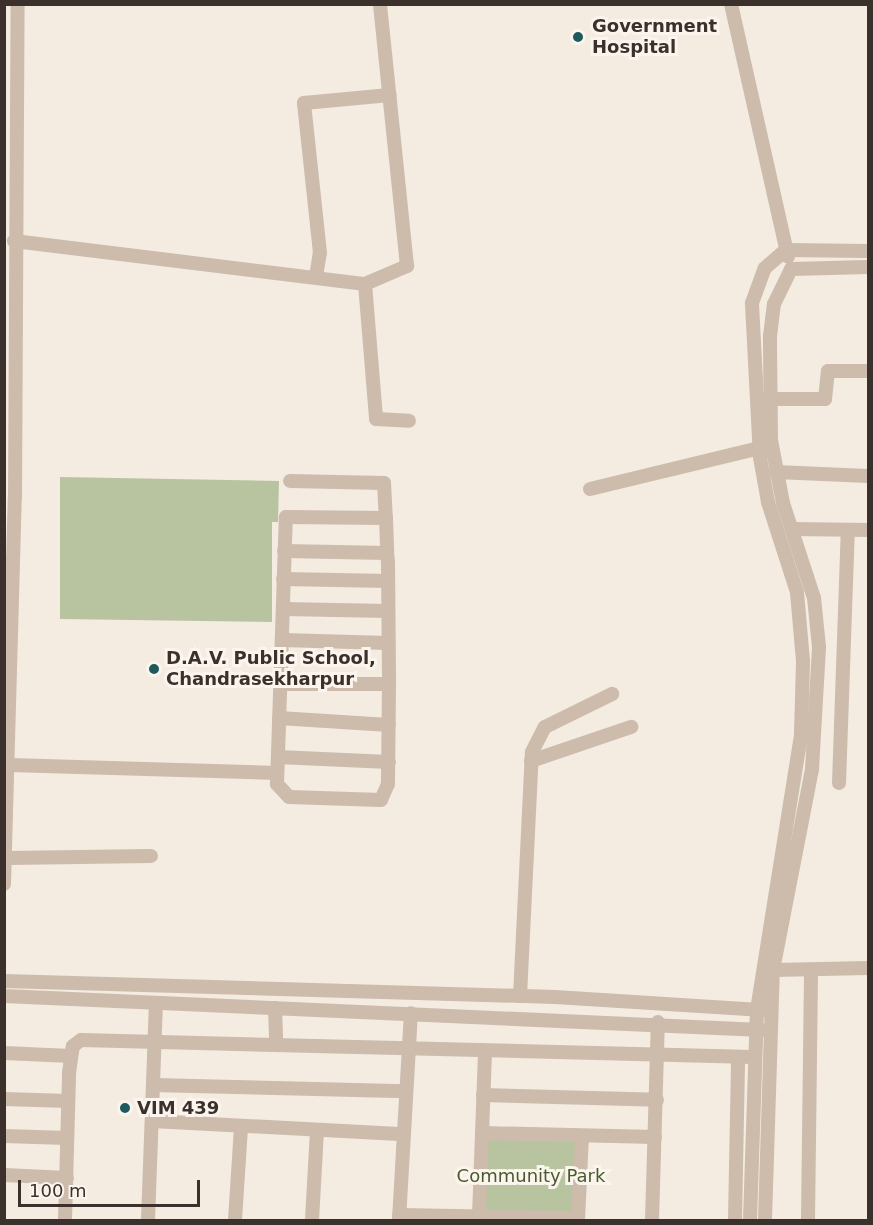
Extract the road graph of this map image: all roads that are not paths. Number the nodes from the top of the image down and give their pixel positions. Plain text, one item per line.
1 (18, 4) edge
2 (380, 4) edge
3 (731, 4) edge
4 (390, 95) junction
5 (14, 241) junction
6 (786, 250) junction
7 (868, 251) edge
8 (868, 267) edge
9 (791, 268) junction
10 (316, 278) junction
11 (365, 284) junction
12 (868, 371) edge
13 (767, 399) junction
14 (409, 421) dead end
15 (759, 448) junction
16 (776, 472) junction
17 (868, 476) edge
18 (290, 482) dead end
19 (590, 489) dead end
20 (386, 518) junction
21 (792, 529) junction
22 (848, 530) junction
23 (868, 530) edge
24 (284, 551) junction
25 (387, 553) junction
26 (283, 579) junction
27 (388, 581) junction
28 (283, 609) junction
29 (388, 611) junction
30 (282, 640) junction
31 (388, 643) junction
32 (281, 684) junction
33 (389, 684) junction
34 (612, 694) dead end
35 (279, 718) junction
36 (389, 724) junction
37 (631, 727) dead end
38 (278, 758) junction
39 (531, 761) junction
40 (389, 762) junction
41 (10, 765) junction
42 (277, 772) junction
43 (839, 783) dead end
44 (151, 856) dead end
45 (7, 858) junction
46 (4, 884) edge
47 (868, 968) edge
48 (773, 970) junction
49 (811, 970) junction
50 (4, 981) edge
51 (195, 986) junction
52 (4, 996) edge
53 (520, 996) junction
54 (156, 1003) junction
55 (194, 1004) junction
56 (275, 1008) junction
57 (764, 1010) junction
58 (411, 1013) junction
59 (658, 1022) junction
60 (755, 1029) junction
61 (770, 1030) junction
62 (156, 1040) junction
63 (276, 1044) junction
64 (409, 1048) junction
65 (485, 1051) junction
66 (4, 1053) edge
67 (70, 1056) junction
68 (659, 1057) junction
69 (738, 1057) junction
70 (753, 1057) junction
71 (154, 1085) junction
72 (406, 1091) junction
73 (483, 1095) junction
74 (4, 1099) edge
75 (657, 1100) junction
76 (68, 1101) junction
77 (152, 1121) junction
78 (241, 1126) junction
79 (317, 1130) junction
80 (482, 1133) junction
81 (404, 1134) junction
82 (4, 1136) edge
83 (582, 1136) junction
84 (655, 1137) junction
85 (67, 1138) junction
86 (4, 1175) edge
87 (66, 1178) junction
88 (479, 1216) junction
89 (399, 1218) edge
90 (578, 1220) edge
91 (65, 1221) edge
92 (148, 1221) edge
93 (235, 1221) edge
94 (312, 1221) edge
95 (652, 1221) edge
96 (735, 1221) edge
97 (750, 1221) edge
98 (765, 1221) edge
99 (808, 1221) edge

1 - 5 street
2 - 4 street
3 - 6 street
4 - 10 street
4 - 11 street
5 - 10 street
5 - 41 street
6 - 7 street
6 - 9 street
6 - 15 street
8 - 9 street
9 - 13 street
10 - 11 street
11 - 14 street
12 - 13 street
13 - 16 street
15 - 19 street
15 - 57 street
16 - 17 street
16 - 21 street
18 - 20 street
20 - 24 street
20 - 25 street
21 - 22 street
21 - 48 street
22 - 23 street
22 - 43 street
24 - 25 street
24 - 26 street
25 - 27 street
26 - 27 street
26 - 28 street
27 - 29 street
28 - 29 street
28 - 30 street
29 - 31 street
30 - 31 street
30 - 32 street
31 - 33 street
32 - 33 street
32 - 35 street
33 - 36 street
34 - 39 street
35 - 36 street
35 - 38 street
36 - 40 street
37 - 39 street
38 - 40 street
38 - 42 street
39 - 53 street
40 - 42 street
41 - 42 street
41 - 45 street
44 - 45 street
45 - 46 street
47 - 49 street
48 - 49 street
48 - 57 street
49 - 99 street
50 - 51 street
51 - 53 street
51 - 55 street
52 - 54 street
53 - 57 street
54 - 55 street
54 - 62 street
55 - 56 street
56 - 58 street
56 - 63 street
57 - 60 street
57 - 61 street
58 - 59 street
58 - 64 street
59 - 60 street
59 - 68 street
60 - 61 street
60 - 70 street
61 - 98 street
62 - 63 street
62 - 67 street
62 - 71 street
63 - 64 street
64 - 65 street
64 - 72 street
65 - 68 street
65 - 73 street
66 - 67 street
67 - 76 street
68 - 69 street
68 - 75 street
69 - 70 street
69 - 96 street
70 - 97 street
71 - 72 street
71 - 77 street
72 - 81 street
73 - 75 street
73 - 80 street
74 - 76 street
75 - 84 street
76 - 85 street
77 - 78 street
77 - 92 street
78 - 79 street
78 - 93 street
79 - 81 street
79 - 94 street
80 - 83 street
80 - 88 street
81 - 89 street
82 - 85 street
83 - 84 street
83 - 90 street
84 - 95 street
85 - 87 street
86 - 87 street
87 - 91 street
88 - 89 street
88 - 90 street

